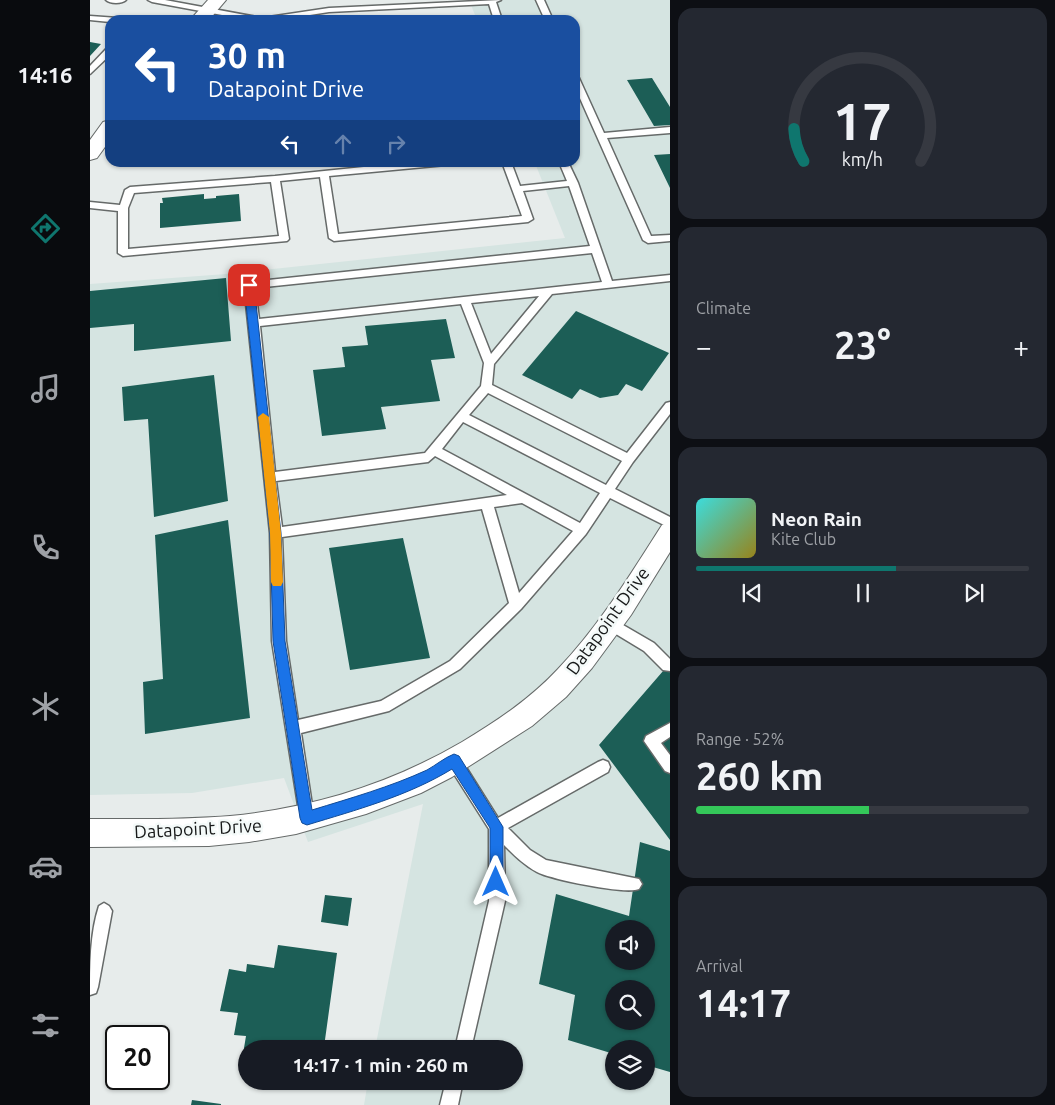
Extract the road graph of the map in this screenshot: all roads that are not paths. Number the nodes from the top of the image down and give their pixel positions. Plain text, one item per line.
1 (110, 0) edge
2 (122, 0) edge
3 (152, 0) edge
4 (497, 0) edge
5 (540, 0) edge
6 (492, 1) edge
7 (207, 10) edge
8 (234, 15) edge
9 (296, 15) edge
10 (496, 15) edge
11 (547, 15) edge
12 (90, 18) edge
13 (105, 19) edge
14 (105, 55) edge
15 (90, 71) edge
16 (580, 89) edge
17 (670, 130) edge
18 (105, 133) edge
19 (601, 136) junction
20 (90, 154) edge
21 (395, 167) edge
22 (508, 167) edge
23 (565, 167) edge
24 (324, 174) junction
25 (275, 179) junction
26 (573, 183) junction
27 (517, 189) junction
28 (90, 205) edge
29 (123, 208) junction
30 (670, 238) edge
31 (596, 249) junction
32 (670, 278) edge
33 (608, 284) junction
34 (549, 291) junction
35 (466, 300) junction
36 (254, 322) junction
37 (489, 363) junction
38 (486, 387) junction
39 (670, 406) edge
40 (461, 416) junction
41 (434, 450) junction
42 (629, 459) junction
43 (270, 476) junction
44 (607, 491) junction
45 (523, 498) junction
46 (487, 504) junction
47 (670, 523) edge
48 (582, 530) junction
49 (670, 532) edge
50 (276, 533) junction
51 (516, 605) junction
52 (611, 624) junction
53 (668, 666) dead end
54 (293, 728) junction
55 (670, 730) edge
56 (454, 761) junction
57 (670, 766) edge
58 (603, 767) dead end
59 (307, 818) junction
60 (496, 827) junction
61 (90, 833) edge
62 (634, 884) dead end
63 (104, 911) dead end
64 (90, 987) edge
65 (465, 1040) edge
66 (453, 1090) edge
67 (449, 1105) edge

1 - 2 lane
3 - 7 lane
4 - 6 lane
5 - 11 lane
6 - 9 lane
6 - 10 lane
7 - 8 lane
12 - 13 lane
14 - 15 lane
16 - 19 lane
17 - 19 lane
18 - 20 main road
19 - 30 lane
21 - 24 lane
22 - 27 lane
23 - 26 lane
24 - 25 lane
24 - 27 lane
25 - 29 lane
25 - 29 lane
26 - 27 lane
26 - 31 lane
28 - 29 lane
31 - 33 lane
31 - 36 lane
32 - 33 lane
33 - 34 lane
34 - 35 lane
34 - 37 lane
35 - 36 lane
35 - 37 lane
36 - 43 lane
37 - 38 lane
38 - 40 lane
38 - 42 lane
39 - 42 lane
40 - 41 lane
40 - 44 lane
41 - 43 lane
41 - 45 lane
42 - 44 lane
43 - 50 lane
44 - 47 lane
44 - 48 lane
45 - 46 lane
45 - 48 lane
46 - 50 lane
46 - 51 lane
48 - 51 lane
49 - 52 street, Datapoint Drive
50 - 54 lane
51 - 54 lane
52 - 53 lane
52 - 56 street, Datapoint Drive
54 - 59 lane
55 - 57 lane
56 - 59 street, Datapoint Drive
56 - 60 lane
58 - 60 lane
59 - 61 street, Datapoint Drive
60 - 62 lane
60 - 65 lane
63 - 64 lane
66 - 67 lane

